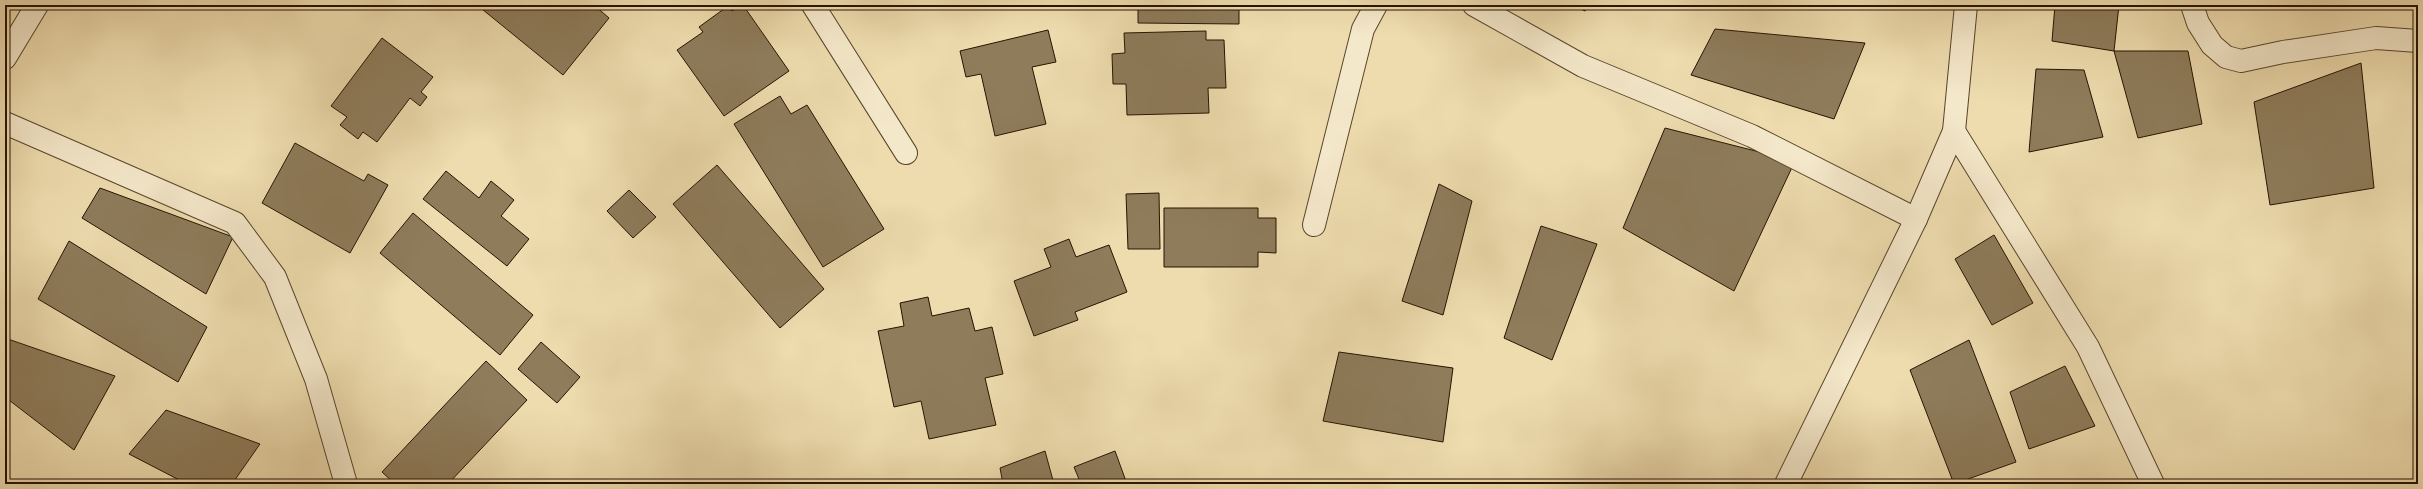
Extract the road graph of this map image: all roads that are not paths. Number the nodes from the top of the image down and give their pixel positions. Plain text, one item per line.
1 (37, 5) edge
2 (813, 5) edge
3 (1376, 5) edge
4 (1474, 5) edge
5 (1966, 5) edge
6 (2192, 5) edge
7 (2418, 41) edge
8 (5, 58) edge
9 (5, 123) edge
10 (1954, 131) junction
11 (906, 153) dead end
12 (1916, 218) junction
13 (1314, 225) dead end
14 (346, 484) edge
15 (1786, 484) edge
16 (2153, 484) edge

1 - 8 street
2 - 11 street
3 - 13 street
4 - 12 street
5 - 10 street
6 - 7 street
9 - 14 street
10 - 12 street
10 - 16 street
12 - 15 street

